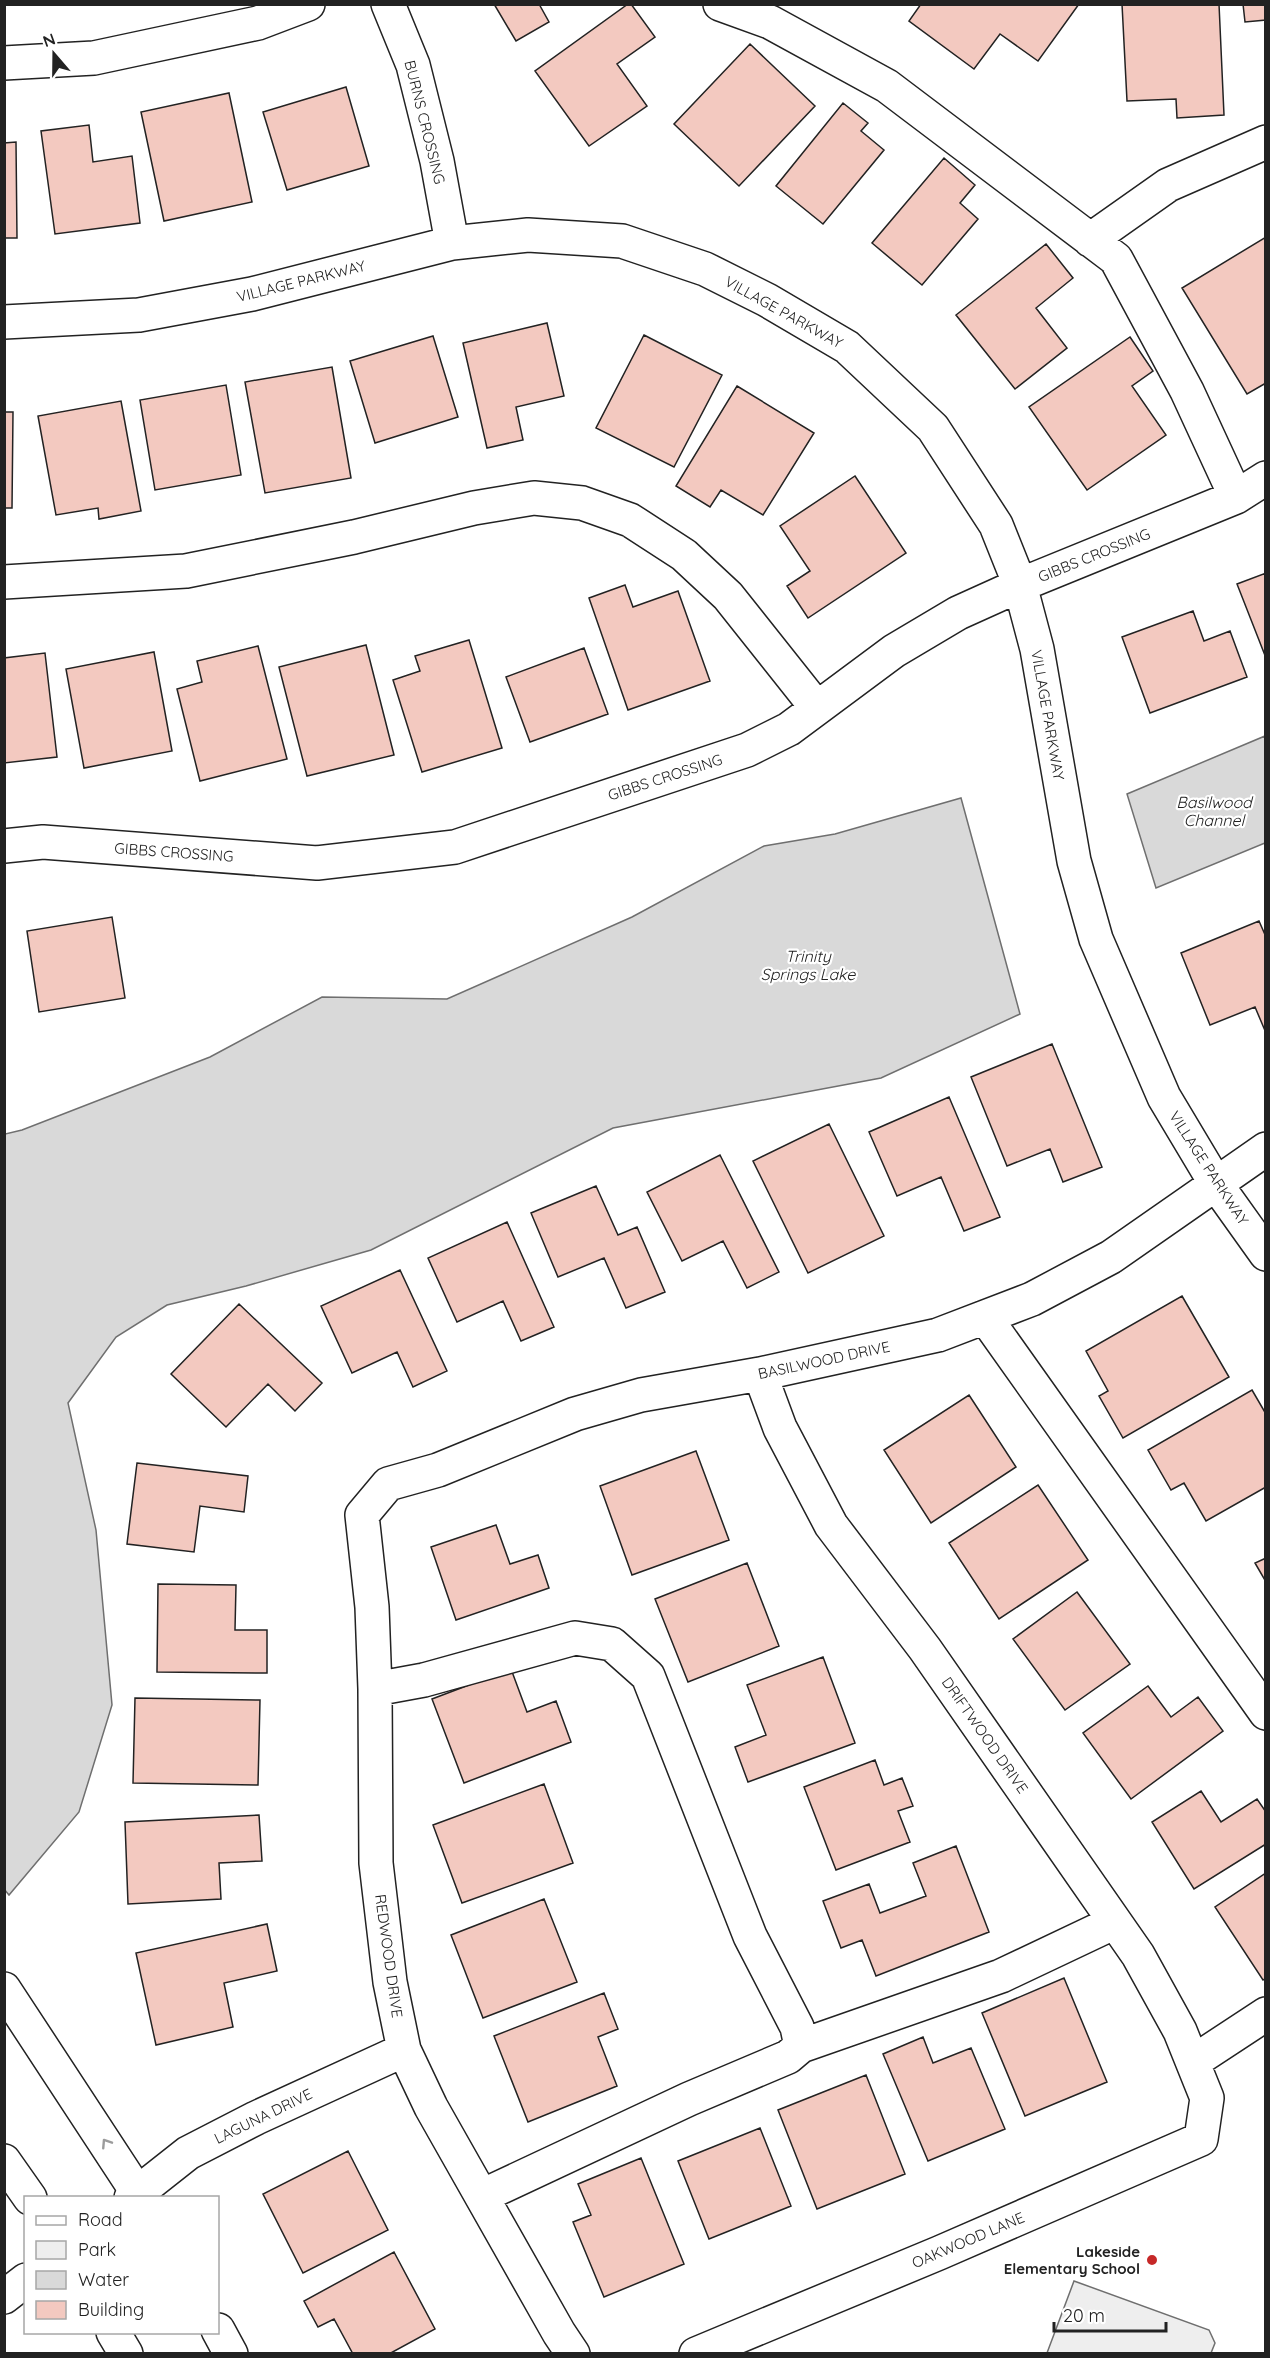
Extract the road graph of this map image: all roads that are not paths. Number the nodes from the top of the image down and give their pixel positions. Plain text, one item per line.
1 (308, 4) edge
2 (388, 4) edge
3 (720, 4) edge
4 (4, 63) edge
5 (1266, 142) edge
6 (1090, 240) junction
7 (452, 243) junction
8 (4, 322) edge
9 (1266, 478) edge
10 (1236, 497) junction
11 (4, 582) edge
12 (1020, 585) junction
13 (817, 708) junction
14 (4, 846) edge
15 (1266, 1149) edge
16 (1216, 1184) junction
17 (1266, 1254) edge
18 (985, 1317) junction
19 (760, 1374) junction
20 (362, 1515) joint
21 (375, 1689) junction
22 (1266, 1713) edge
23 (1114, 1922) junction
24 (4, 1989) edge
25 (1266, 2014) edge
26 (801, 2046) junction
27 (404, 2050) junction
28 (1193, 2062) junction
29 (1207, 2097) joint
30 (4, 2161) edge
31 (29, 2196) edge
32 (136, 2196) edge
33 (482, 2196) junction
34 (24, 2282) edge
35 (4, 2297) edge
36 (219, 2332) edge
37 (114, 2334) edge
38 (126, 2354) edge
39 (231, 2354) edge
40 (573, 2354) edge
41 (696, 2354) edge

1 - 4 street
2 - 7 street, BURNS CROSSING
3 - 6 street
5 - 6 street
6 - 10 street
7 - 8 street, VILLAGE PARKWAY
7 - 12 street, VILLAGE PARKWAY
9 - 10 street, GIBBS CROSSING
10 - 12 street, GIBBS CROSSING
11 - 13 street
12 - 13 street, GIBBS CROSSING
12 - 16 street, VILLAGE PARKWAY
13 - 14 street, GIBBS CROSSING
15 - 16 street, BASILWOOD DRIVE
16 - 17 street, VILLAGE PARKWAY
16 - 18 street, BASILWOOD DRIVE
18 - 19 street, BASILWOOD DRIVE
18 - 22 street
19 - 20 street, BASILWOOD DRIVE
19 - 23 street, DRIFTWOOD DRIVE
20 - 21 street, REDWOOD DRIVE
21 - 26 street
21 - 27 street, REDWOOD DRIVE
23 - 26 street
23 - 28 street, DRIFTWOOD DRIVE
32 -> 24 street
25 - 28 street
26 - 33 street
27 - 32 street, LAGUNA DRIVE
27 - 33 street, REDWOOD DRIVE
28 - 29 street, DRIFTWOOD DRIVE
29 - 41 street, OAKWOOD LANE
30 - 31 street
33 - 40 street, REDWOOD DRIVE
34 - 35 street
36 - 39 street
37 - 38 street

